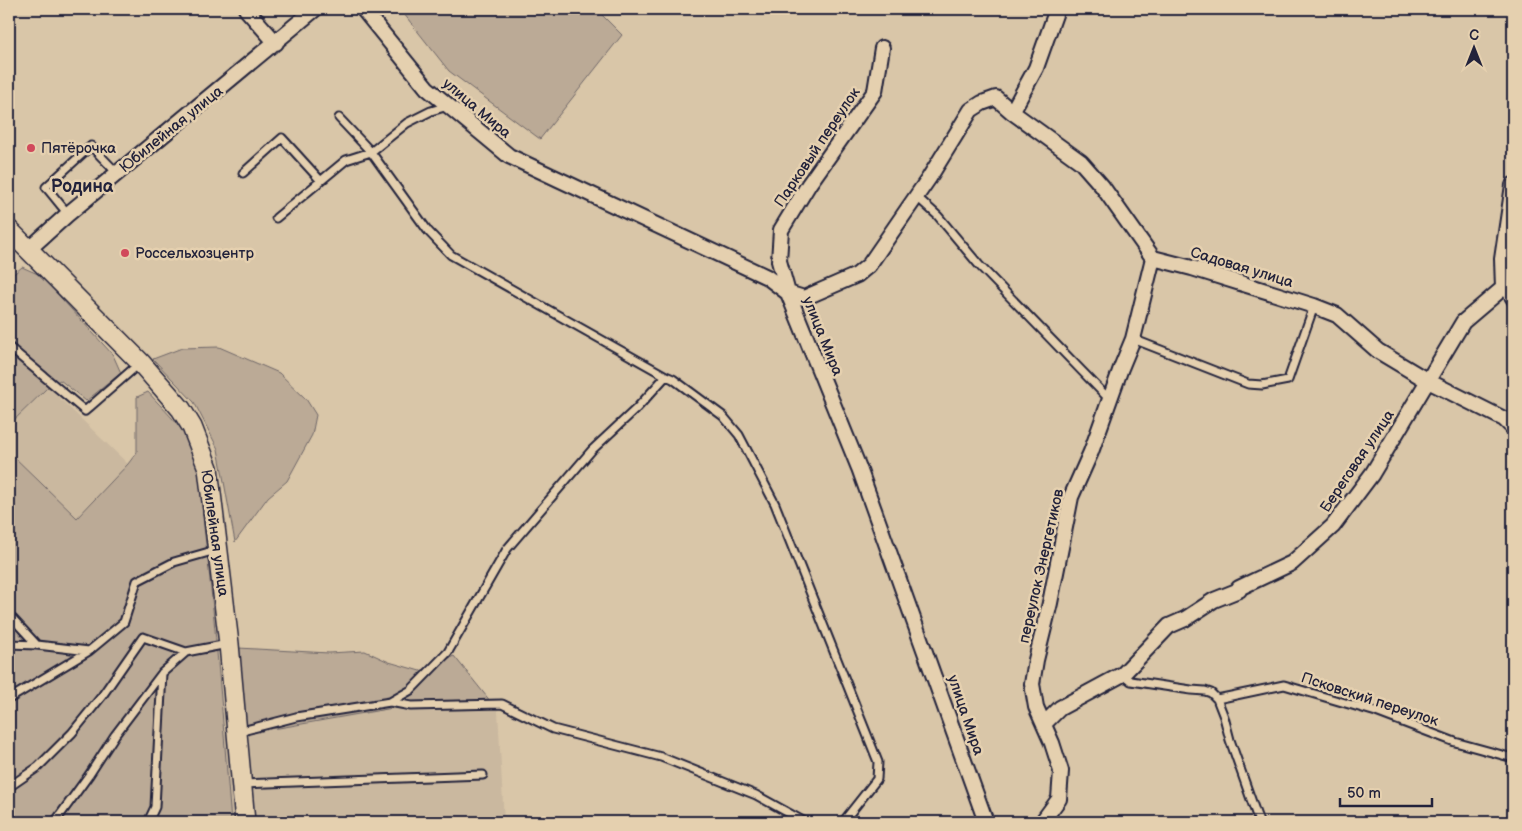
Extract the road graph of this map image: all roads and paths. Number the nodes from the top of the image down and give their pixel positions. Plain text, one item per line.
1 (246, 9) edge
2 (315, 9) edge
3 (363, 9) edge
4 (1057, 9) edge
5 (276, 43) junction
6 (882, 48) dead end
7 (448, 106) junction
8 (1012, 112) junction
9 (340, 118) dead end
10 (371, 152) junction
11 (117, 173) junction
12 (243, 173) dead end
13 (321, 181) junction
14 (1513, 185) edge
15 (916, 196) junction
16 (68, 214) junction
17 (276, 218) dead end
18 (9, 230) edge
19 (28, 250) junction
20 (1152, 258) junction
21 (1503, 288) junction
22 (788, 293) junction
23 (1513, 304) edge
24 (1314, 306) junction
25 (1133, 339) junction
26 (9, 347) edge
27 (141, 362) junction
28 (666, 376) junction
29 (1428, 381) junction
30 (1110, 400) junction
31 (1513, 428) edge
32 (219, 549) junction
33 (9, 618) edge
34 (9, 644) edge
35 (229, 644) junction
36 (37, 645) junction
37 (90, 651) junction
38 (186, 652) junction
39 (162, 673) junction
40 (1123, 674) junction
41 (9, 699) edge
42 (1217, 699) junction
43 (390, 702) junction
44 (1044, 724) junction
45 (238, 733) junction
46 (1513, 758) edge
47 (484, 775) dead end
48 (242, 784) junction
49 (9, 787) edge
50 (55, 822) edge
51 (148, 822) edge
52 (245, 822) edge
53 (805, 822) edge
54 (843, 822) edge
55 (986, 822) edge
56 (1042, 822) edge
57 (1259, 822) edge

1 - 5 street
2 - 5 street, Юбилейная улица
3 - 7 street, улица Мира
4 - 8 street
5 - 11 street, Юбилейная улица
6 - 22 street, Парковый переулок
7 - 10 lane
7 - 22 street, улица Мира
8 - 15 street
8 - 20 street
9 - 10 lane
10 - 13 lane
10 - 28 lane
11 - 16 street, Юбилейная улица
11 - 16 lane
12 - 13 lane
13 - 17 lane
14 - 21 street
15 - 22 street
15 - 30 lane
16 - 19 street, Юбилейная улица
18 - 19 street, Юбилейная улица
19 - 27 street, Юбилейная улица
20 - 24 street, Садовая улица
20 - 25 street, переулок Энергетиков
21 - 23 lane
21 - 29 street, Береговая улица
22 - 55 street, улица Мира
24 - 25 lane
24 - 29 street, Садовая улица
25 - 30 street, переулок Энергетиков
26 - 27 lane
27 - 32 street, Юбилейная улица
28 - 43 lane
28 - 54 lane
29 - 31 street, Садовая улица
29 - 40 street, Береговая улица
30 - 44 street, переулок Энергетиков
32 - 35 street, Юбилейная улица
32 - 37 lane
33 - 36 lane
34 - 36 lane
35 - 38 lane
35 - 45 street, Юбилейная улица
36 - 37 lane
37 - 41 lane
38 - 39 lane
38 - 49 lane
39 - 50 lane
39 - 51 lane
40 - 42 lane
40 - 44 street, Береговая улица
42 - 46 lane, Псковский переулок
42 - 57 lane
43 - 45 lane
43 - 53 lane
44 - 56 street, переулок Энергетиков
45 - 48 street, Юбилейная улица
47 - 48 lane
48 - 52 street, Юбилейная улица

